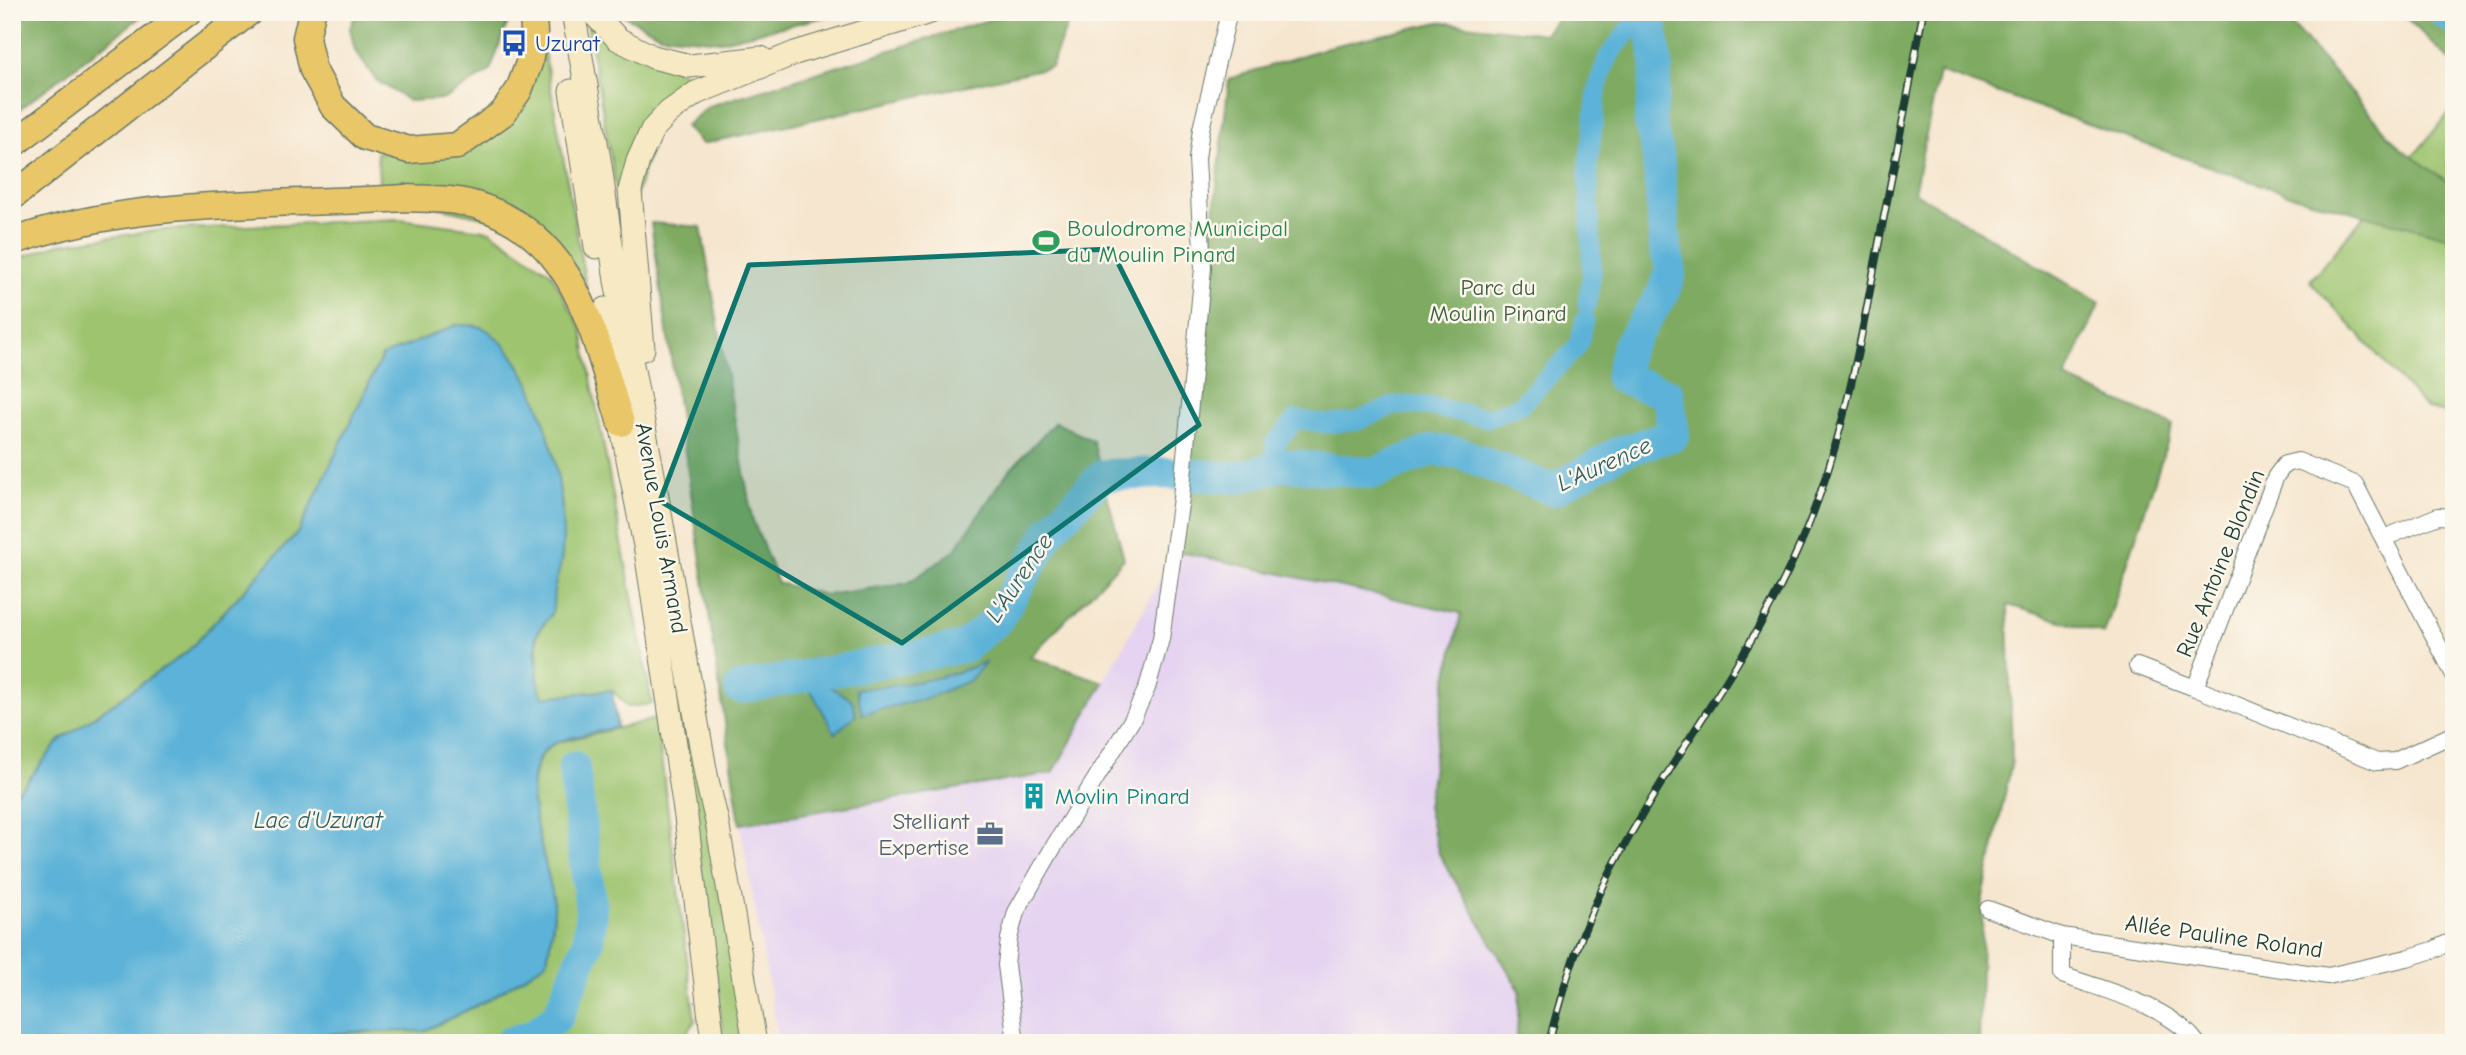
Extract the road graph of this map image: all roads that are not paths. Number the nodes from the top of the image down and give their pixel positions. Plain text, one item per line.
1 (188, 12) edge
2 (249, 12) edge
3 (312, 12) edge
4 (533, 12) edge
5 (558, 12) edge
6 (573, 12) edge
7 (592, 12) edge
8 (930, 12) edge
9 (1224, 16) edge
10 (795, 54) junction
11 (12, 145) edge
12 (12, 197) edge
13 (12, 242) edge
14 (621, 423) junction
15 (655, 485) junction
16 (2454, 517) edge
17 (2384, 538) junction
18 (2137, 666) dead end
19 (2454, 675) edge
20 (2195, 688) junction
21 (2454, 734) edge
22 (1988, 909) dead end
23 (2062, 936) junction
24 (2454, 940) edge
25 (712, 1043) edge
26 (755, 1043) edge
27 (1016, 1043) edge
28 (2197, 1043) edge

1 - 11 main road
2 - 12 main road
3 - 4 main road
5 - 14 main road, Avenue Louis Armand
6 - 15 main road, Avenue Louis Armand
7 - 10 main road
8 - 10 main road
9 - 27 street
10 - 15 main road
13 - 14 main road
14 - 25 main road, Avenue Louis Armand
15 - 26 main road, Avenue Louis Armand
16 - 17 street
17 - 19 street
17 - 20 street, Rue Antoine Blondin
18 - 20 street, Rue Antoine Blondin
20 - 21 street, Rue Antoine Blondin
22 - 23 street, Allée Pauline Roland
23 - 24 street, Allée Pauline Roland
23 - 28 street

